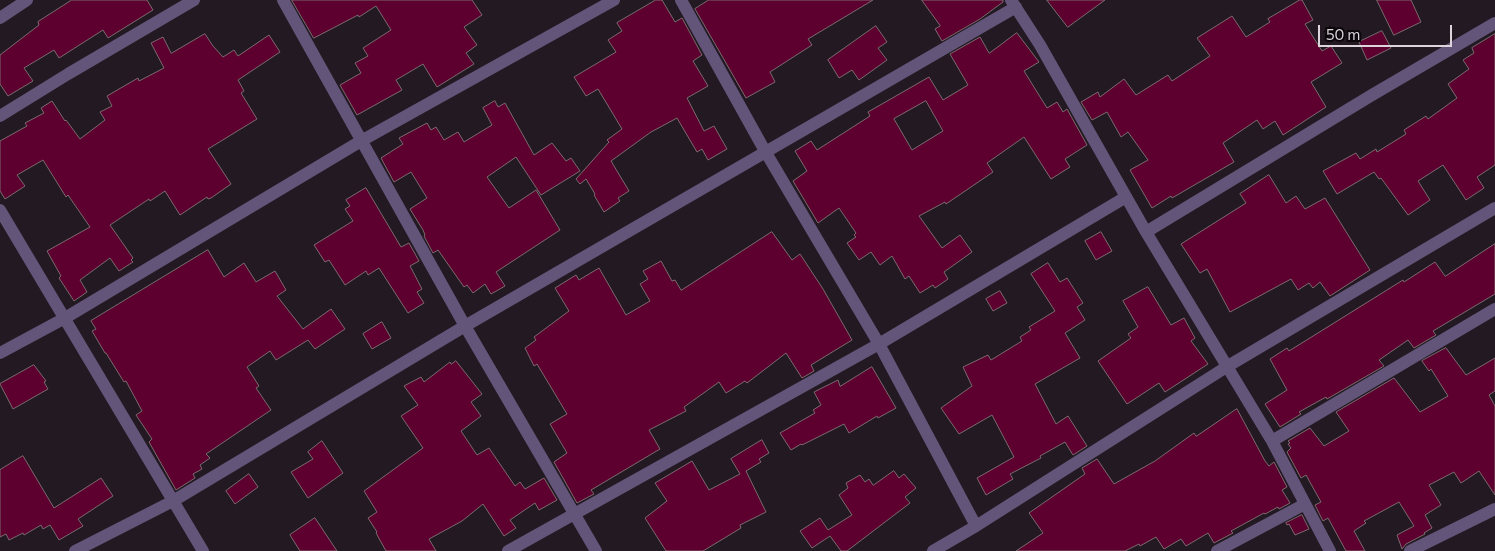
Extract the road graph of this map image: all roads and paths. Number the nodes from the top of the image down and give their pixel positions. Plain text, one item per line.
1 (27, 0) edge
2 (194, 0) edge
3 (283, 0) edge
4 (614, 0) edge
5 (681, 0) edge
6 (1014, 4) edge
7 (0, 18) edge
8 (1495, 22) edge
9 (0, 116) edge
10 (361, 141) junction
11 (765, 152) junction
12 (1126, 197) junction
13 (1495, 208) edge
14 (0, 210) edge
15 (1146, 232) junction
16 (1495, 309) edge
17 (65, 318) junction
18 (464, 326) junction
19 (878, 344) junction
20 (0, 353) edge
21 (1228, 366) junction
22 (1272, 441) junction
23 (173, 502) junction
24 (1305, 504) junction
25 (1495, 509) edge
26 (574, 513) junction
27 (976, 526) junction
28 (75, 551) edge
29 (203, 551) edge
30 (508, 551) edge
31 (596, 551) edge
32 (933, 551) edge
33 (1217, 551) edge
34 (1330, 551) edge
35 (1410, 551) edge

1 - 7 street
2 - 9 street
3 - 10 street
4 - 10 street
5 - 11 street
6 - 11 street
6 - 12 street
8 - 15 street
10 - 17 street
10 - 18 street
11 - 18 street
11 - 19 street
12 - 15 street
12 - 19 street
13 - 21 street
14 - 17 street
15 - 21 street
16 - 22 street
17 - 20 street
17 - 23 street
18 - 23 street
18 - 26 street
19 - 26 street
19 - 27 street
21 - 22 street
21 - 27 street
22 - 24 street
23 - 28 street
23 - 29 street
24 - 33 street
24 - 34 street
25 - 35 street
26 - 30 street
26 - 31 street
27 - 32 street

